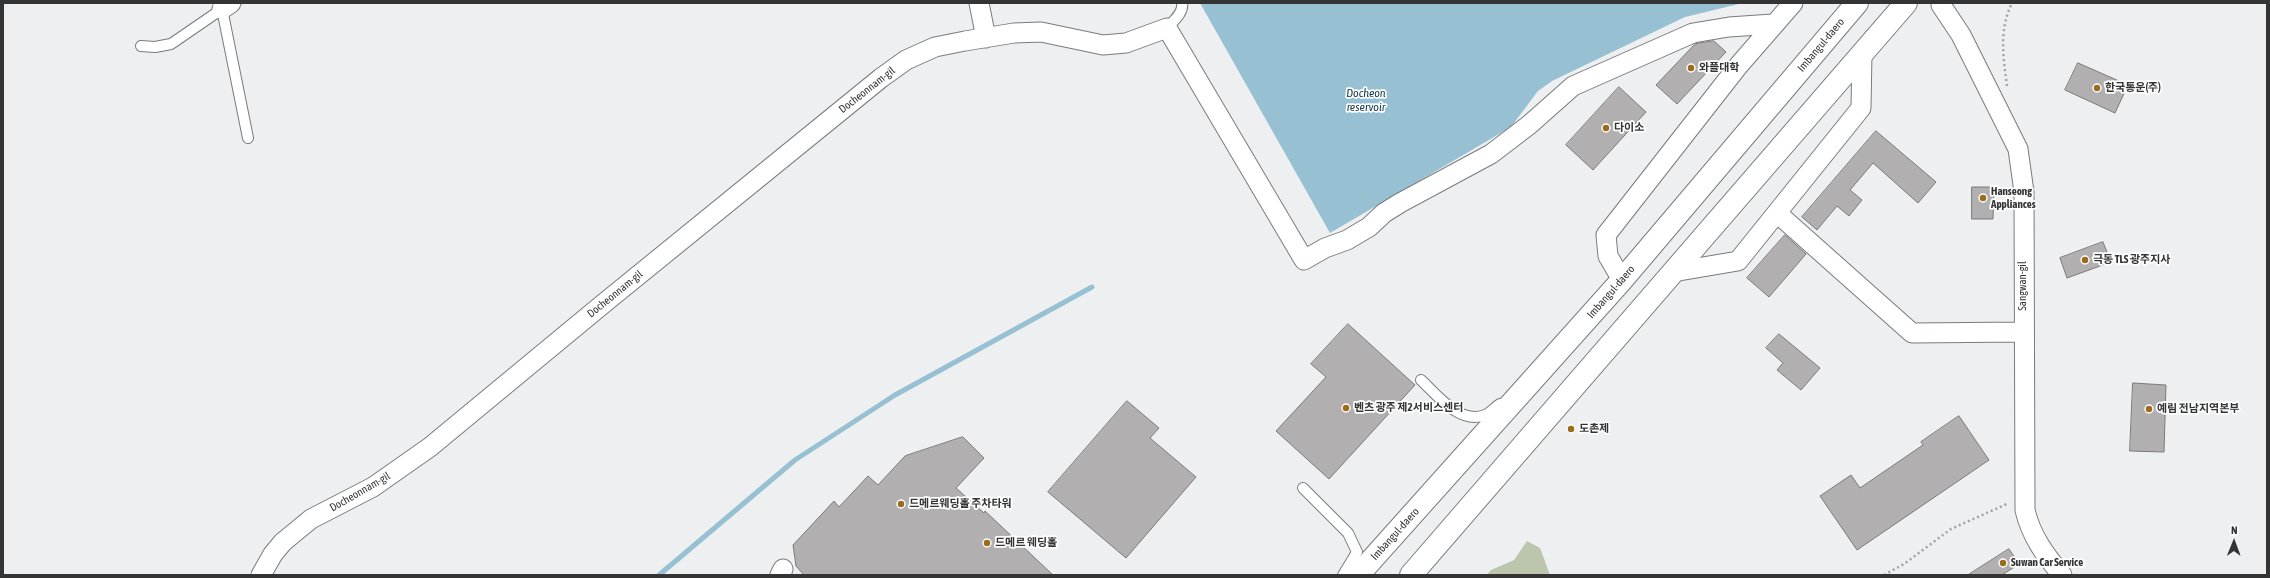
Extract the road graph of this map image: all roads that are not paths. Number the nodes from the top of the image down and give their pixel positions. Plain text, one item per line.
1 (979, 3) edge
2 (1182, 3) edge
3 (1793, 3) edge
4 (1857, 3) edge
5 (1906, 3) edge
6 (1942, 5) dead end
7 (227, 6) edge
8 (1773, 24) junction
9 (1167, 28) junction
10 (986, 38) junction
11 (141, 46) dead end
12 (1862, 53) junction
13 (248, 138) dead end
14 (1777, 213) junction
15 (1673, 272) junction
16 (1622, 280) junction
17 (2023, 332) junction
18 (1533, 379) junction
19 (1421, 380) dead end
20 (1303, 488) dead end
21 (261, 575) edge
22 (1343, 575) edge
23 (1358, 575) edge
24 (1411, 575) edge
25 (2062, 575) edge

1 - 10 street
2 - 9 lane
3 - 8 street
4 - 16 main road, Imbangul-daero
5 - 12 main road
6 - 17 street, Sangwan-gil
7 - 11 lane
7 - 13 lane
8 - 9 street
8 - 16 street
9 - 10 street, Docheonnam-gil
10 - 21 street, Docheonnam-gil
12 - 14 street
12 - 15 main road
14 - 15 street
14 - 17 street
15 - 24 main road
16 - 18 main road, Imbangul-daero
17 - 25 street, Sangwan-gil
18 - 19 lane
18 - 23 main road, Imbangul-daero
20 - 22 lane

